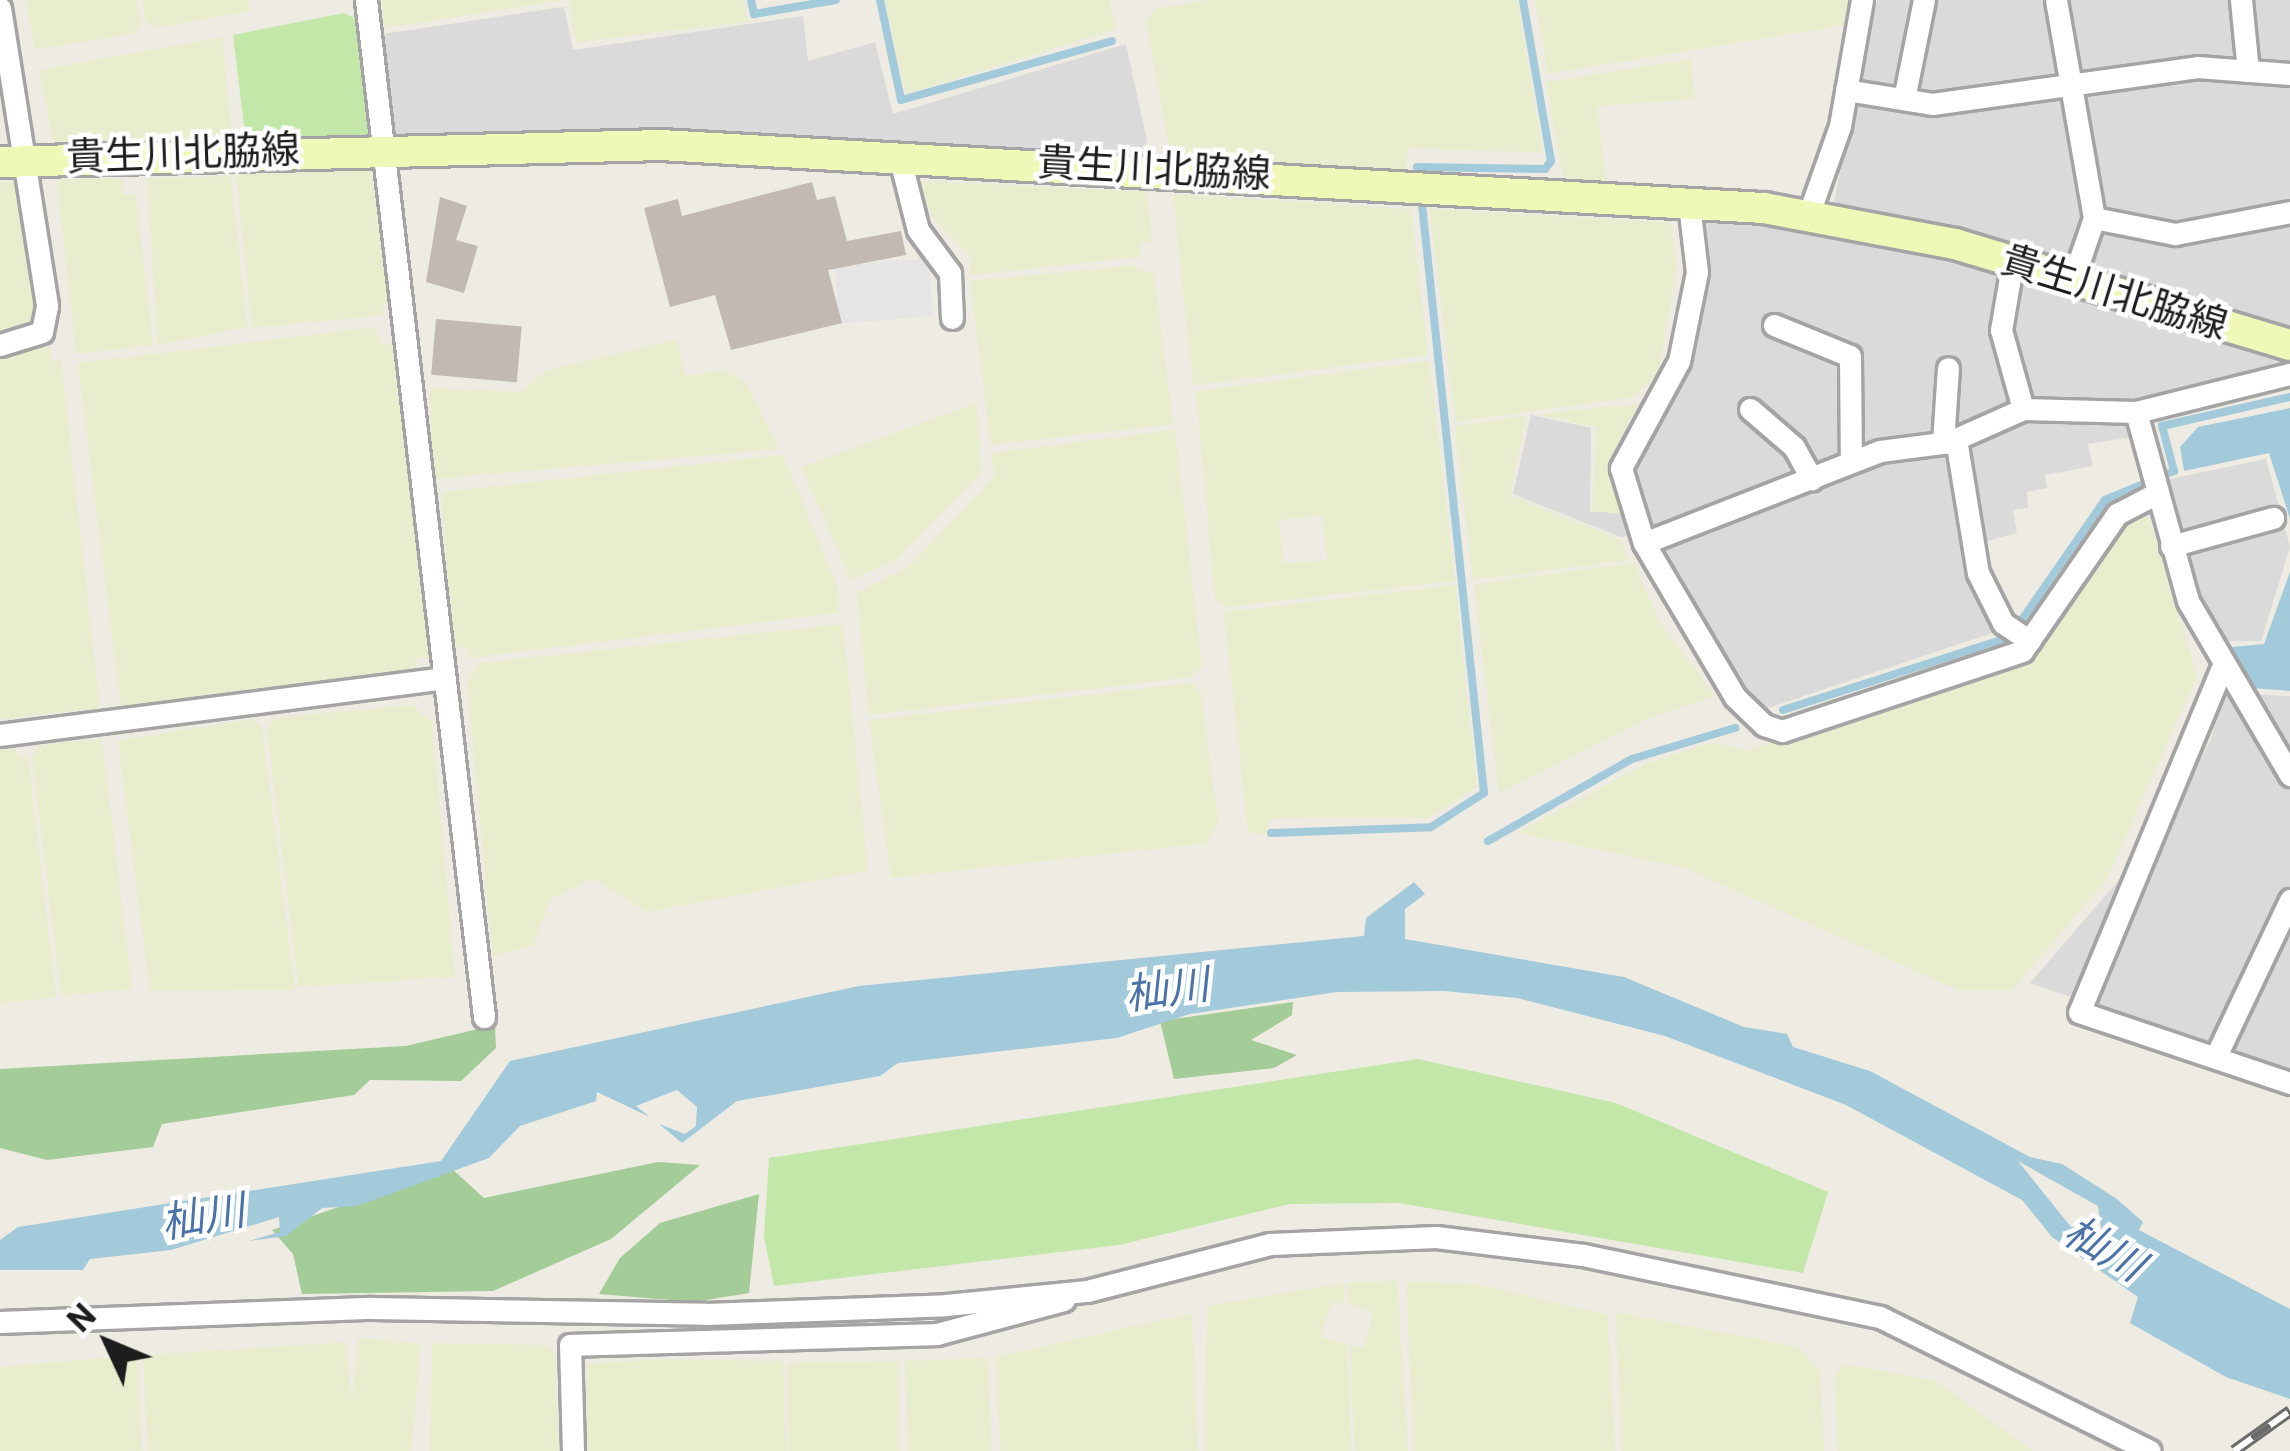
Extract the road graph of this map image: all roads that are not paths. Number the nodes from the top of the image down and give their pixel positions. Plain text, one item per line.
1 (366, 0) edge
2 (1862, 0) edge
3 (1924, 0) edge
4 (2056, 0) edge
5 (2241, 0) edge
6 (0, 8) edge
7 (2248, 71) junction
8 (2290, 74) edge
9 (2074, 84) junction
10 (1846, 90) junction
11 (1904, 100) junction
12 (383, 147) junction
13 (899, 155) junction
14 (14, 162) edge
15 (1689, 204) junction
16 (2290, 212) edge
17 (1808, 216) junction
18 (2094, 218) junction
19 (2013, 260) junction
20 (2073, 279) junction
21 (952, 318) dead end
22 (1774, 325) dead end
23 (0, 345) edge
24 (2290, 345) edge
25 (1948, 368) dead end
26 (2290, 374) edge
27 (1750, 409) dead end
28 (2023, 410) junction
29 (2137, 412) junction
30 (1950, 441) junction
31 (1851, 462) junction
32 (1811, 479) junction
33 (2153, 482) junction
34 (2273, 518) dead end
35 (1644, 543) junction
36 (2171, 547) junction
37 (2030, 641) junction
38 (2221, 670) junction
39 (444, 678) junction
40 (0, 736) edge
41 (2290, 775) edge
42 (2290, 900) edge
43 (484, 1017) dead end
44 (2216, 1056) junction
45 (2290, 1083) edge
46 (1087, 1291) junction
47 (0, 1322) edge
48 (573, 1451) edge
49 (2150, 1451) edge

1 - 12 street
2 - 10 street
3 - 11 street
4 - 9 street
5 - 7 street
6 - 14 street
7 - 8 street
7 - 9 street
9 - 11 street
9 - 18 street
10 - 11 street
10 - 17 street
12 - 13 main road, 貴生川北脇線
12 - 14 main road, 貴生川北脇線
12 - 39 street
13 - 15 main road, 貴生川北脇線
13 - 21 street
14 - 23 street
15 - 17 main road, 貴生川北脇線
15 - 35 street
16 - 18 street
17 - 19 main road, 貴生川北脇線
18 - 20 street
19 - 20 main road, 貴生川北脇線
19 - 28 street
20 - 24 main road, 貴生川北脇線
22 - 31 street
25 - 30 street
26 - 29 street
27 - 32 street
28 - 29 street
28 - 30 street
29 - 33 street
30 - 31 street
30 - 37 street
31 - 32 street
32 - 35 street
33 - 36 street
33 - 37 street
34 - 36 street
35 - 37 street
36 - 38 street
38 - 41 street
38 - 44 street
39 - 40 street
39 - 43 street
42 - 44 street
44 - 45 street
46 - 47 street
46 - 48 street
46 - 49 street

